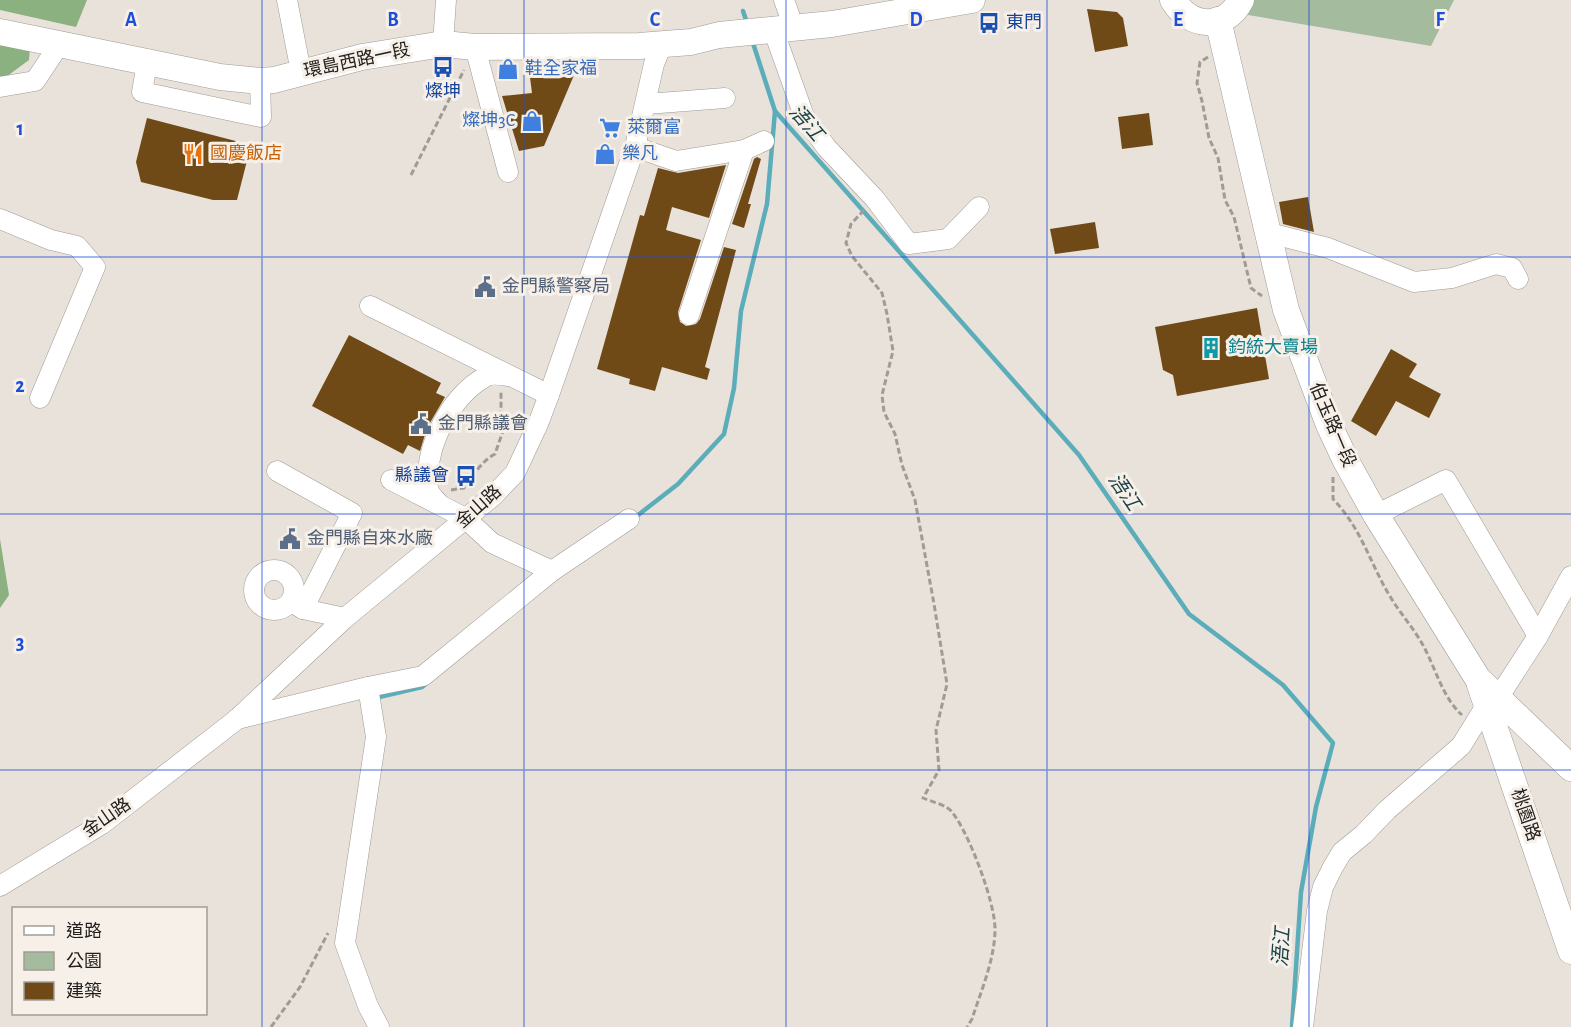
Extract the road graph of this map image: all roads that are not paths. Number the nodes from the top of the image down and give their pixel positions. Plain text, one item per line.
1 (287, 0) edge
2 (446, 0) edge
3 (784, 0) edge
4 (972, 0) edge
5 (1173, 0) edge
6 (1241, 0) edge
7 (879, 8) edge
8 (1218, 20) junction
9 (784, 28) junction
10 (0, 32) edge
11 (443, 44) junction
12 (662, 44) junction
13 (59, 45) junction
14 (475, 46) junction
15 (147, 63) junction
16 (301, 72) junction
17 (260, 81) junction
18 (0, 87) edge
19 (725, 98) dead end
20 (646, 104) junction
21 (764, 141) dead end
22 (635, 147) junction
23 (744, 150) junction
24 (508, 172) dead end
25 (979, 207) dead end
26 (0, 219) edge
27 (1269, 233) junction
28 (1518, 279) dead end
29 (370, 306) dead end
30 (689, 315) dead end
31 (506, 376) junction
32 (549, 395) junction
33 (40, 398) dead end
34 (277, 471) dead end
35 (391, 480) dead end
36 (440, 504) junction
37 (1376, 515) junction
38 (465, 518) junction
39 (629, 519) dead end
40 (552, 571) junction
41 (1571, 576) edge
42 (345, 618) junction
43 (1538, 636) junction
44 (1478, 679) joint
45 (368, 687) junction
46 (1492, 701) junction
47 (236, 720) junction
48 (1571, 768) edge
49 (0, 886) edge
50 (1571, 951) edge
51 (379, 1027) edge
52 (1303, 1027) edge

1 - 16 street
2 - 11 street
3 - 9 street
4 - 7 main road
5 - 8 main road
6 - 8 main road
7 - 9 main road
8 - 27 main road, 伯玉路一段
9 - 12 main road, 環島西路一段
9 - 25 street
10 - 13 main road, 環島西路一段
11 - 14 main road, 環島西路一段
11 - 16 main road, 環島西路一段
12 - 14 main road, 環島西路一段
12 - 20 street, 金山路
13 - 15 main road, 環島西路一段
13 - 18 street
14 - 24 street
15 - 17 main road, 環島西路一段
15 - 17 street
16 - 17 main road, 環島西路一段
19 - 20 street
20 - 22 street, 金山路
21 - 23 street
22 - 23 street
22 - 32 street, 金山路
23 - 30 street
26 - 33 street
27 - 28 street
27 - 37 main road, 伯玉路一段
29 - 31 street
31 - 32 street
31 - 36 street
32 - 38 street, 金山路
34 - 42 street
35 - 36 street
36 - 38 street
37 - 43 street
37 - 44 main road, 伯玉路一段
38 - 40 street
38 - 42 street, 金山路
39 - 40 street
40 - 45 street
41 - 43 street
42 - 47 street, 金山路
43 - 46 street
44 - 46 main road, 桃園路
45 - 47 street
45 - 51 street
46 - 48 main road
46 - 50 main road, 桃園路
46 - 52 street
47 - 49 street, 金山路

